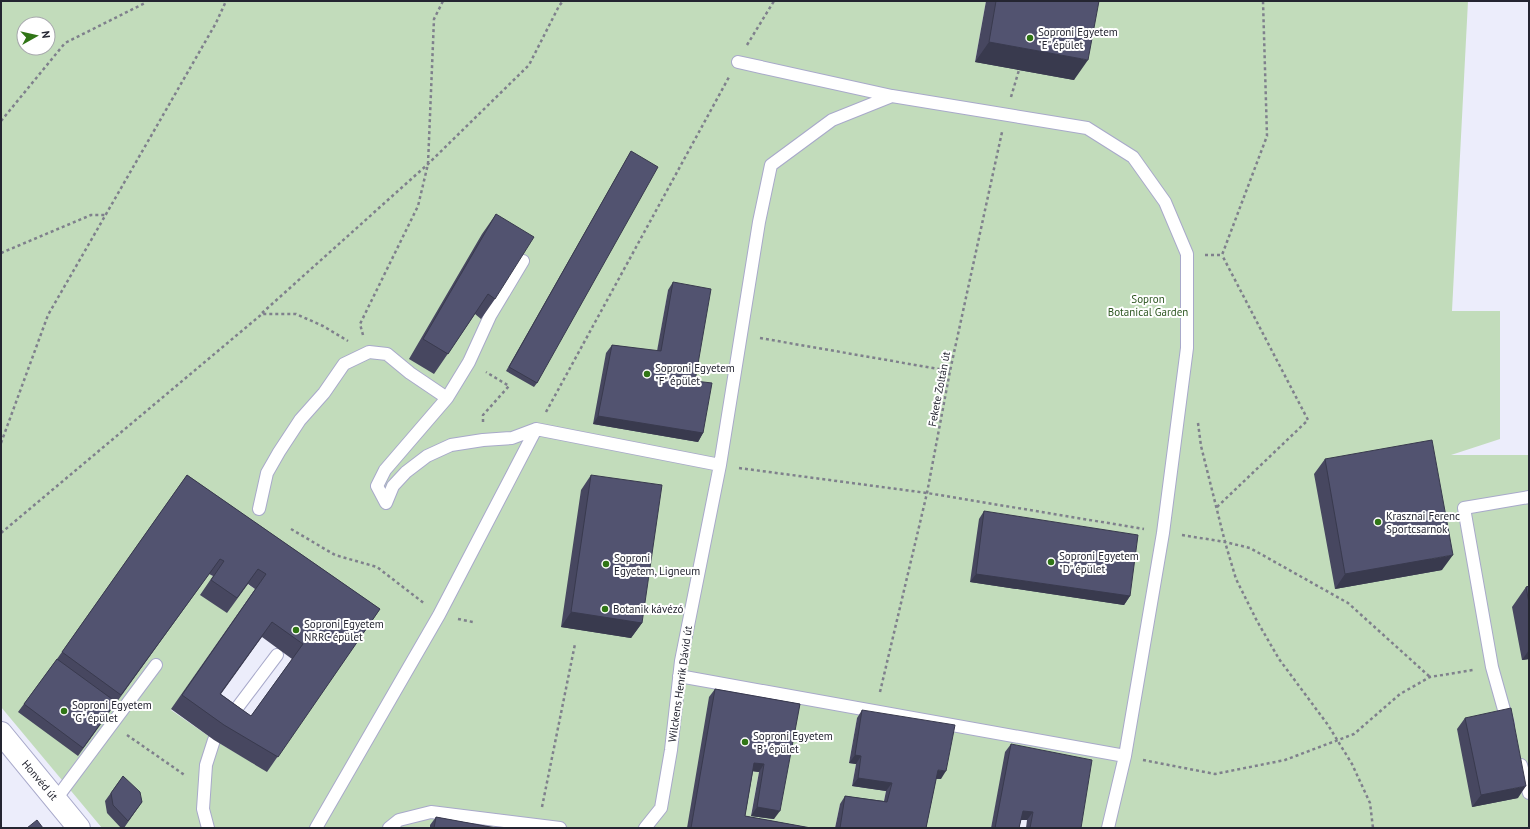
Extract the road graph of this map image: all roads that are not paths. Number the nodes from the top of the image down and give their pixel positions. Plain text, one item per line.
1 (738, 62) road end
2 (892, 96) junction
3 (523, 261) edge
4 (447, 398) junction
5 (536, 429) junction
6 (720, 465) junction
7 (1529, 497) edge
8 (259, 509) dead end
9 (277, 655) dead end
10 (156, 665) edge
11 (679, 676) junction
12 (227, 722) edge
13 (1, 733) edge
14 (1511, 734) edge
15 (214, 740) edge
16 (1125, 756) junction
17 (1518, 756) edge
18 (1529, 793) edge
19 (56, 800) junction
20 (79, 828) edge
21 (208, 828) edge
22 (316, 828) edge
23 (390, 828) edge
24 (560, 828) edge
25 (646, 828) edge
26 (1108, 828) edge

1 - 2 lane
2 - 6 lane, Wilckens Henrik Dávid út
2 - 16 lane
3 - 4 lane
4 - 5 lane
4 - 8 lane
5 - 6 lane
5 - 22 lane
6 - 11 lane, Wilckens Henrik Dávid út
7 - 14 lane
9 - 12 lane
10 - 19 lane
11 - 16 lane
11 - 25 lane, Wilckens Henrik Dávid út
13 - 19 street, Honvéd út
15 - 21 lane
16 - 26 lane
17 - 18 lane
19 - 20 street, Honvéd út
23 - 24 lane

